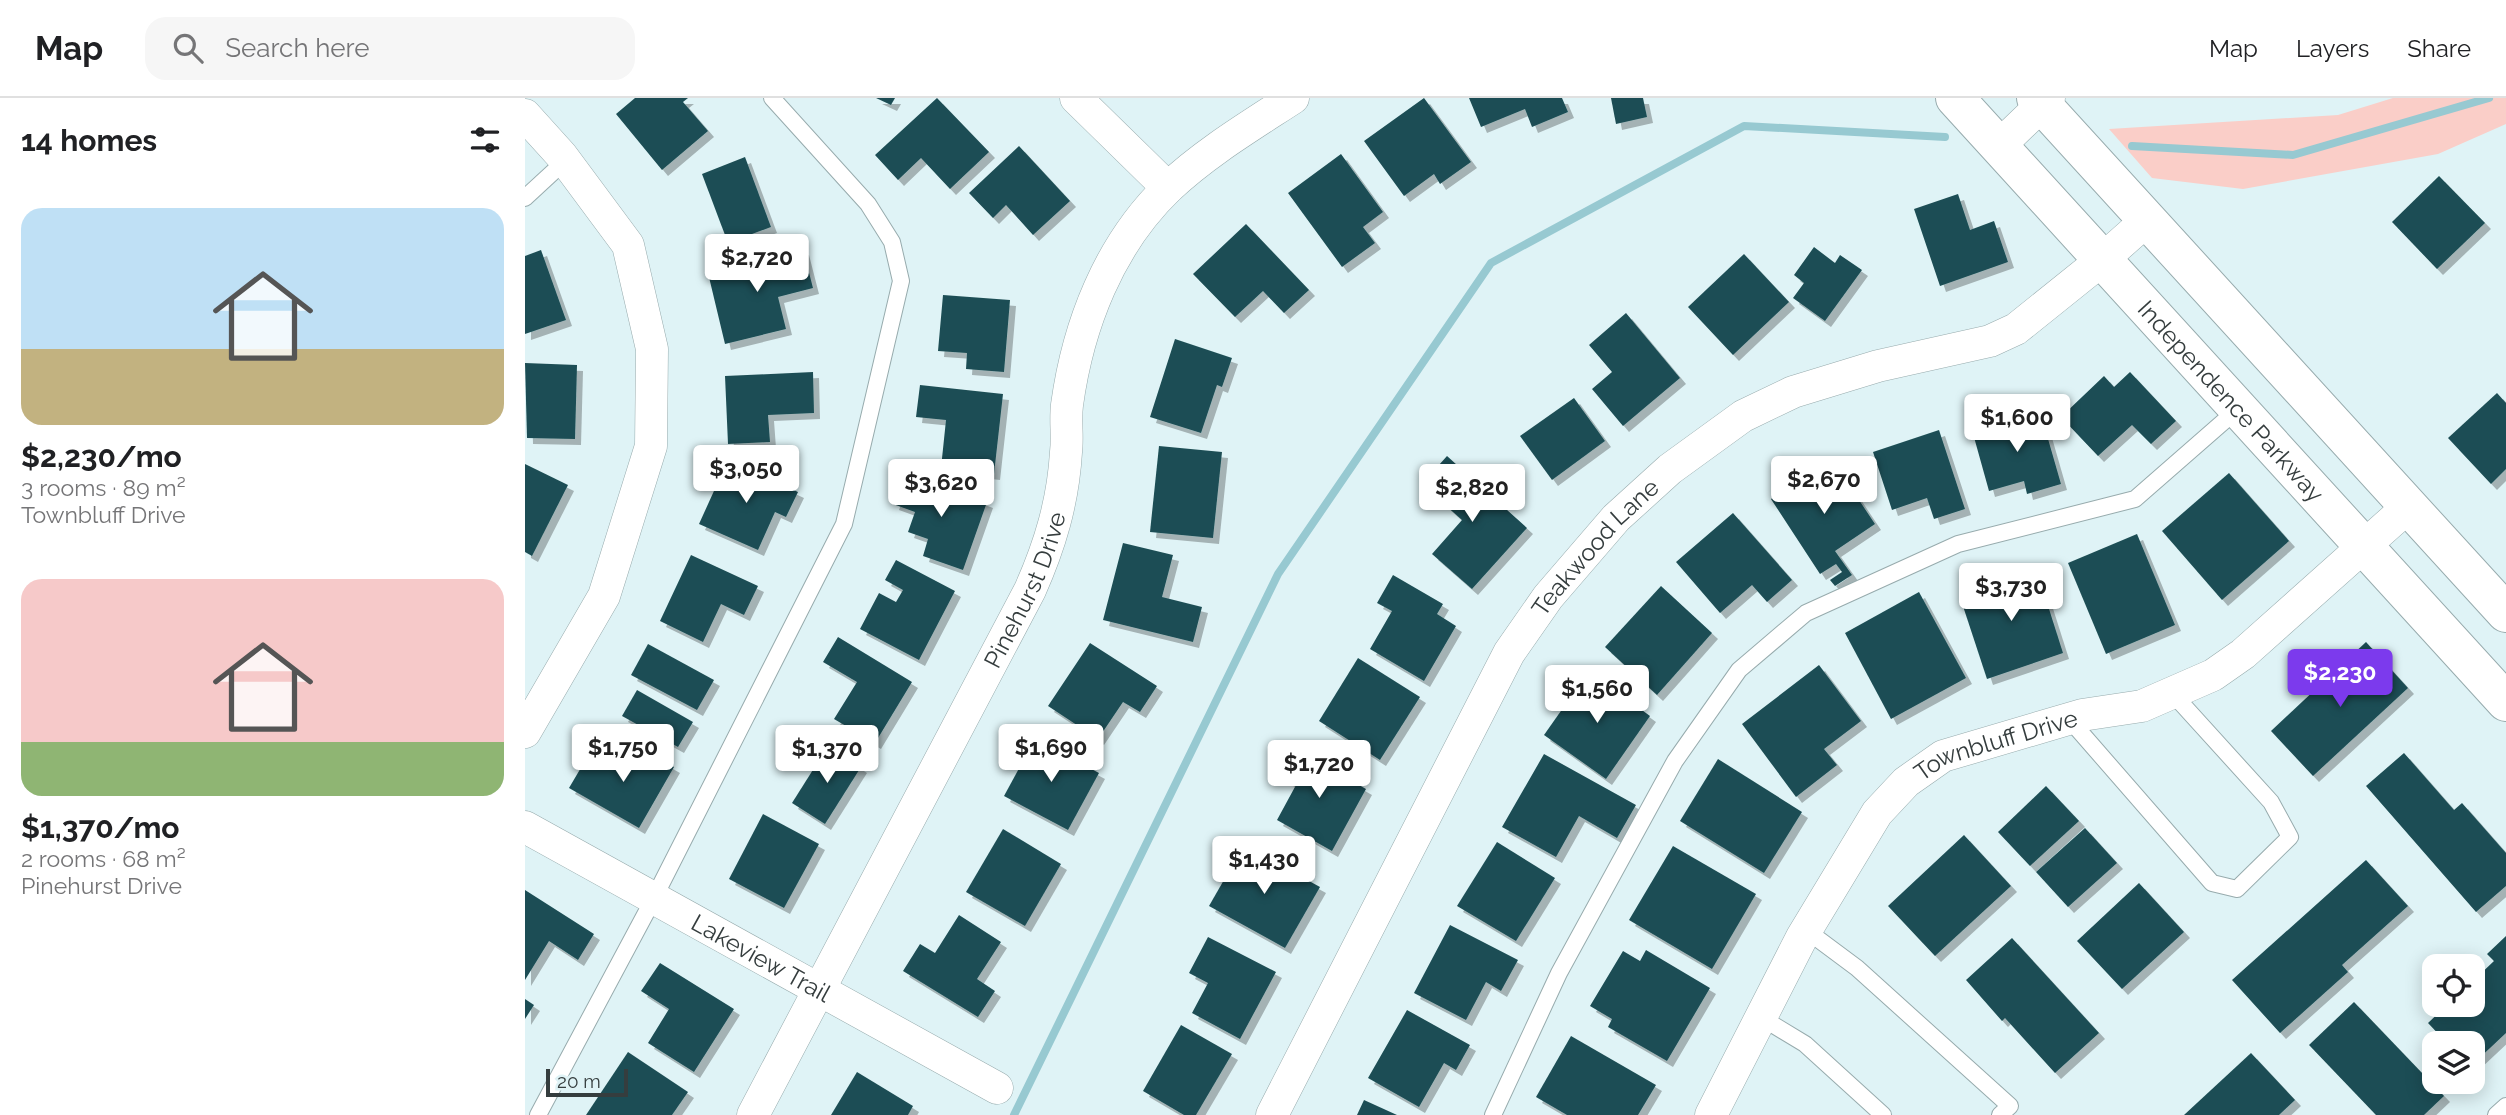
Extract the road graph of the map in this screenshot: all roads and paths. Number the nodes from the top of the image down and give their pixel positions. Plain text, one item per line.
1 (772, 98) edge
2 (1076, 98) edge
3 (1293, 98) edge
4 (1955, 98) edge
5 (2042, 100) edge
6 (525, 116) edge
7 (1999, 146) junction
8 (565, 161) junction
9 (1168, 188) junction
10 (525, 198) edge
11 (2147, 219) junction
12 (2102, 260) junction
13 (2238, 408) junction
14 (2409, 506) junction
15 (2364, 547) junction
16 (2506, 613) edge
17 (2173, 694) junction
18 (2506, 702) edge
19 (2069, 719) junction
20 (525, 732) edge
21 (525, 827) edge
22 (654, 898) junction
23 (1806, 930) junction
24 (819, 991) junction
25 (1762, 1018) junction
26 (997, 1088) dead end
27 (2506, 1106) edge
28 (538, 1115) edge
29 (753, 1115) edge
30 (1272, 1115) edge
31 (1493, 1115) edge
32 (1711, 1115) edge
33 (1883, 1115) edge
34 (2000, 1115) edge
35 (2497, 1115) edge

1 - 22 lane
2 - 9 street
3 - 9 street, Pinehurst Drive
4 - 7 main road, Independence Parkway
5 - 7 street
5 - 11 main road
6 - 8 street
7 - 12 main road, Independence Parkway
8 - 10 lane
8 - 20 street
9 - 24 street, Pinehurst Drive
11 - 12 street, Teakwood Lane
11 - 14 main road
12 - 13 main road, Independence Parkway
12 - 30 street, Teakwood Lane
13 - 15 main road, Independence Parkway
13 - 31 lane
14 - 15 street, Townbluff Drive
14 - 16 main road
15 - 17 street, Townbluff Drive
15 - 18 main road, Independence Parkway
17 - 19 street, Townbluff Drive
17 - 19 lane
19 - 23 street, Townbluff Drive
21 - 22 street, Lakeview Trail
22 - 24 street, Lakeview Trail
22 - 28 lane
23 - 25 street, Townbluff Drive
23 - 34 lane
24 - 26 street, Lakeview Trail
24 - 29 street, Pinehurst Drive
25 - 32 street, Townbluff Drive
25 - 33 lane
27 - 35 lane

